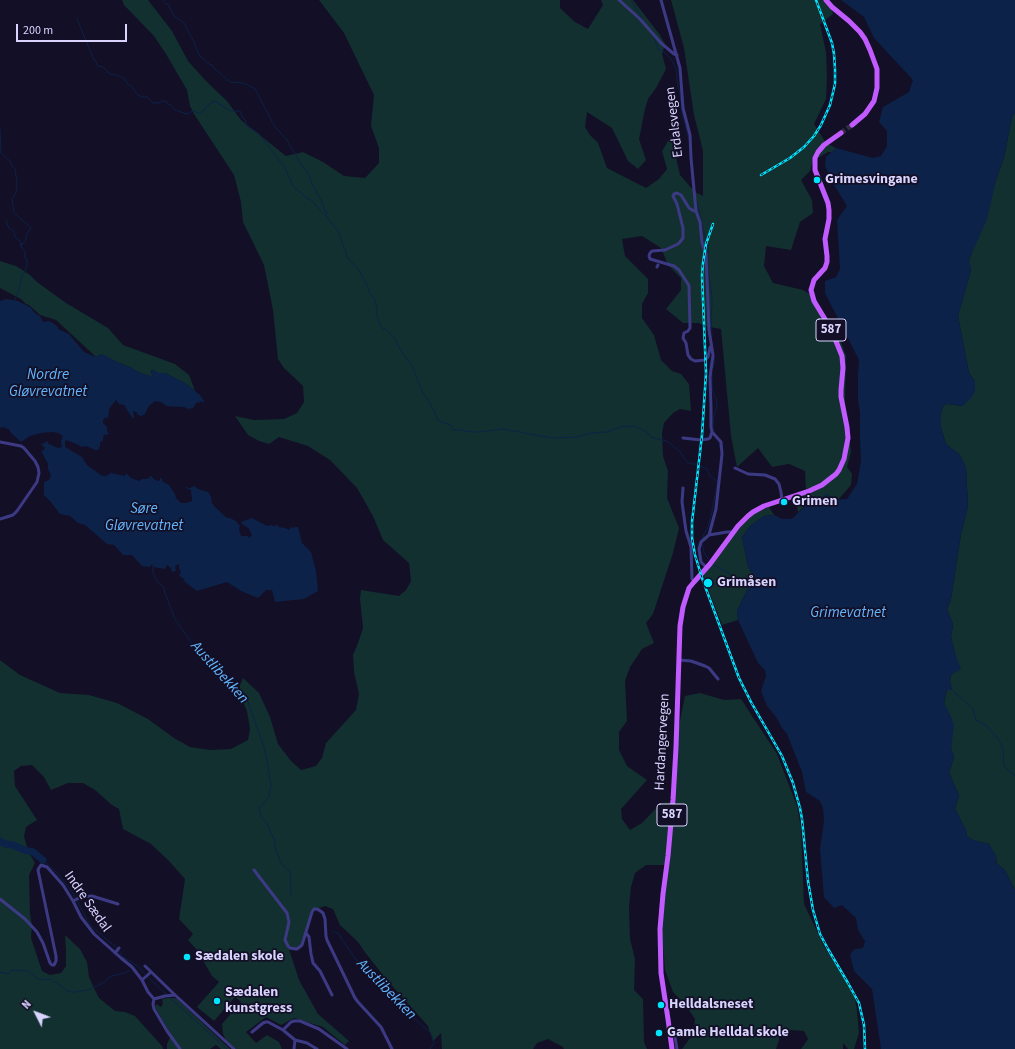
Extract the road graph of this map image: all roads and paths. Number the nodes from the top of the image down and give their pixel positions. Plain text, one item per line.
1 (619, 0) edge
2 (661, 0) edge
3 (826, 0) edge
4 (677, 55) junction
5 (852, 126) tunnel mouth
6 (841, 133) tunnel mouth
7 (696, 211) junction
8 (711, 346) junction
9 (712, 432) junction
10 (683, 438) dead end
11 (0, 442) edge
12 (736, 468) dead end
13 (683, 488) dead end
14 (782, 500) junction
15 (0, 519) edge
16 (733, 533) junction
17 (709, 536) junction
18 (710, 564) junction
19 (694, 582) junction
20 (678, 660) junction
21 (718, 679) dead end
22 (254, 870) dead end
23 (0, 899) edge
24 (75, 899) junction
25 (118, 904) dead end
26 (306, 933) junction
27 (145, 966) dead end
28 (150, 973) junction
29 (144, 979) junction
30 (175, 995) junction
31 (332, 996) dead end
32 (154, 999) junction
33 (283, 1030) junction
34 (252, 1032) dead end
35 (675, 1036) dead end
36 (295, 1040) junction
37 (180, 1049) edge
38 (234, 1049) edge
39 (294, 1049) edge
40 (317, 1049) edge
41 (347, 1049) edge
42 (392, 1049) edge
43 (672, 1049) edge
44 (677, 1049) edge

1 - 4 street
2 - 4 street, Erdalsvegen
3 - 5 main road
4 - 7 street, Erdalsvegen
6 - 14 main road, Hardangervegen / 587
7 - 8 street, Erdalsvegen
7 - 8 street, Erdalsvegen
8 - 9 street, Erdalsvegen
9 - 10 street
9 - 17 street, Erdalsvegen
11 - 15 street
12 - 14 street
13 - 19 street
14 - 16 main road, Hardangervegen / 587
16 - 17 street
16 - 18 main road, Hardangervegen / 587
17 - 18 street
18 - 19 main road, Hardangervegen / 587
19 - 20 main road, Hardangervegen / 587
20 - 21 street
20 - 43 main road, Hardangervegen / 587
22 - 26 street
23 - 24 street, Indre Sædal
24 - 25 street
24 - 29 street, Indre Sædal
26 - 31 street
26 - 42 street
27 - 28 street
28 - 29 street
28 - 30 street
29 - 32 street, Indre Sædal
30 - 32 street
30 - 38 street
32 - 37 street, Indre Sædal
33 - 34 street
33 - 36 street
33 - 41 street
35 - 44 street
36 - 39 street
36 - 40 street

